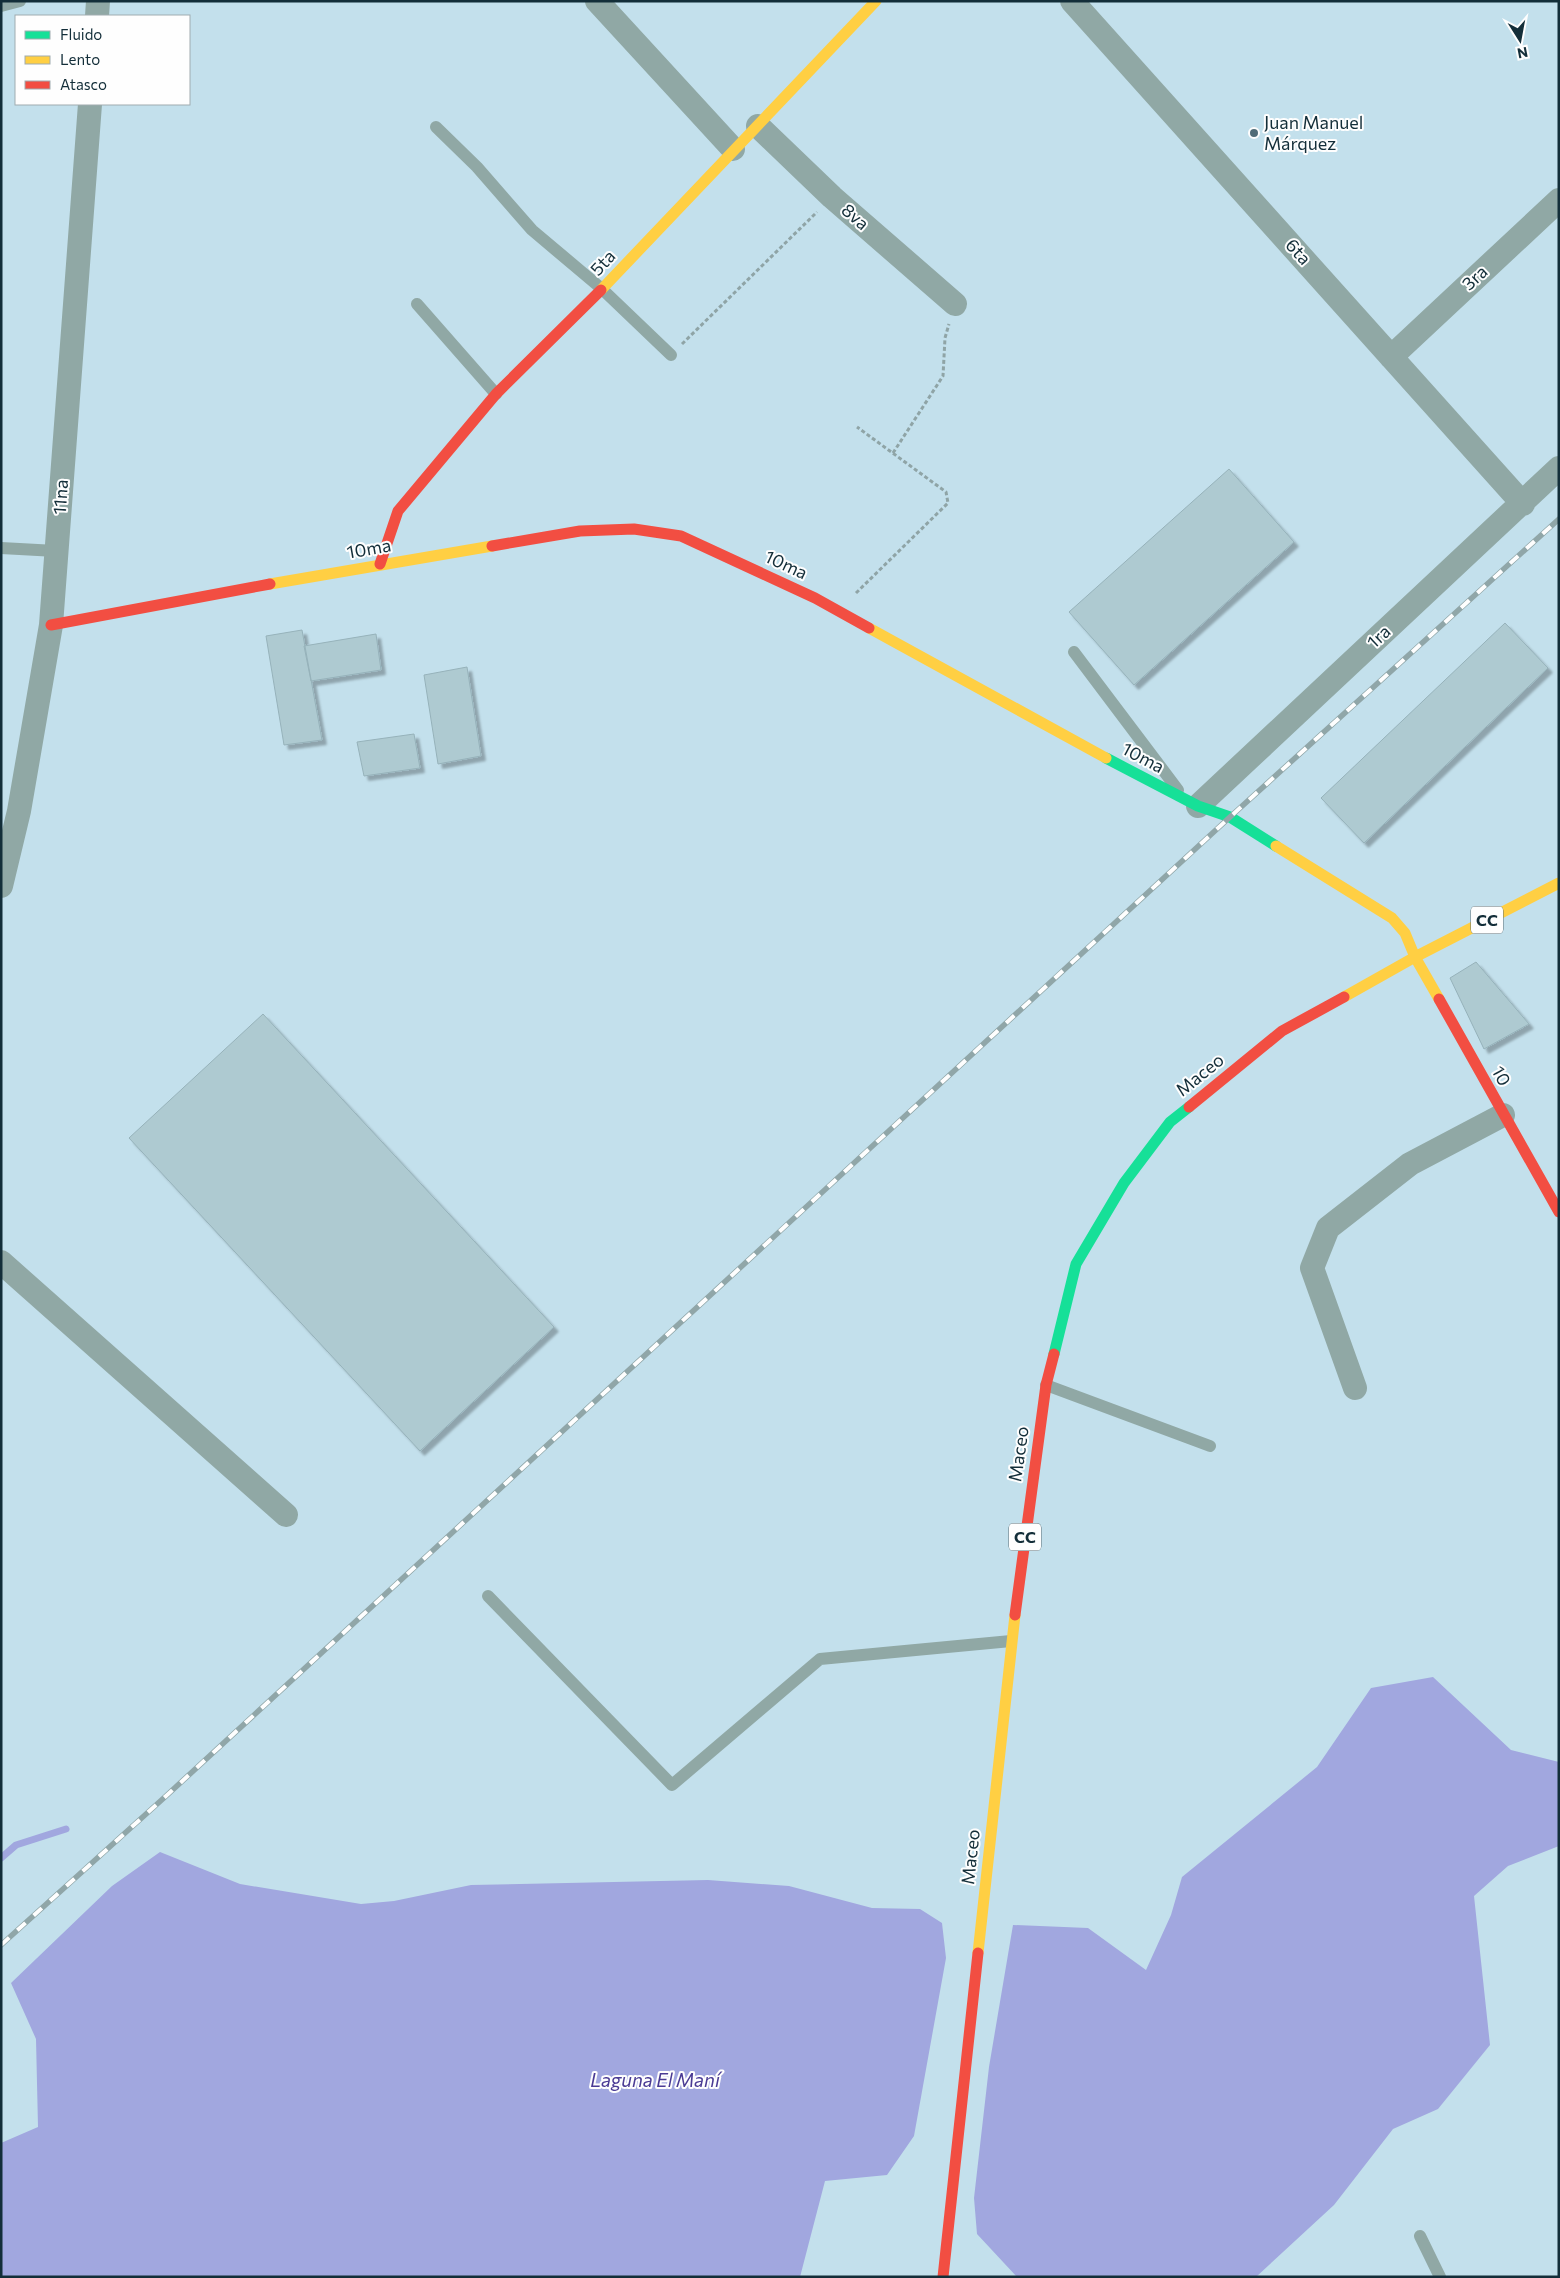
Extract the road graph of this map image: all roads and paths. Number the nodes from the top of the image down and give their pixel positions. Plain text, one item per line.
1 (20, 1) edge
2 (98, 1) edge
3 (597, 1) edge
4 (876, 1) edge
5 (1072, 1) edge
6 (1, 6) edge
7 (97, 15) edge
8 (90, 105) edge
9 (758, 126) junction
10 (436, 127) dead end
11 (732, 149) junction
12 (832, 197) junction
13 (1559, 200) edge
14 (602, 289) junction
15 (417, 304) dead end
16 (955, 304) joint
17 (671, 355) joint
18 (1391, 357) junction
19 (496, 394) junction
20 (857, 428) dead end
21 (893, 453) junction
22 (1559, 468) edge
23 (1523, 504) junction
24 (1, 548) edge
25 (56, 551) junction
26 (380, 564) junction
27 (837, 610) junction
28 (51, 625) junction
29 (1074, 652) dead end
30 (1191, 803) junction
31 (1559, 883) edge
32 (1, 886) edge
33 (1415, 957) junction
34 (1503, 1115) junction
35 (1559, 1212) edge
36 (1, 1262) edge
37 (1046, 1385) junction
38 (1355, 1388) dead end
39 (1210, 1446) dead end
40 (286, 1515) dead end
41 (488, 1596) dead end
42 (1012, 1641) junction
43 (1420, 2236) dead end
44 (943, 2277) edge
45 (1440, 2277) edge

1 - 6 lane
2 - 7 street
3 - 11 street
4 - 9 street, 5ta
5 - 18 street, 6ta
8 - 25 street, 11na
9 - 11 street, 5ta
9 - 12 street, 8va
10 - 14 lane
11 - 14 street, 5ta
12 - 16 street, 8va
12 - 17 path
13 - 18 street, 3ra
14 - 17 lane
14 - 19 street, 5ta
15 - 19 lane
16 - 21 path
18 - 23 street, 6ta
19 - 26 street, 5ta
20 - 21 path
21 - 27 path
22 - 23 street, 1ra
23 - 30 street, 1ra
24 - 25 lane
25 - 28 street, 11na
26 - 27 street, 10ma
26 - 28 street, 10ma
27 - 30 street, 10ma
28 - 32 street, 11na
29 - 30 lane
30 - 33 street, 10ma
31 - 33 street, Maceo / CC
33 - 34 street, 10
33 - 37 street, Maceo / CC
34 - 35 street, 10
34 - 38 street
36 - 40 street
37 - 39 lane
37 - 42 street, Maceo / CC
41 - 42 lane
42 - 44 street, Maceo / CC
43 - 45 lane

